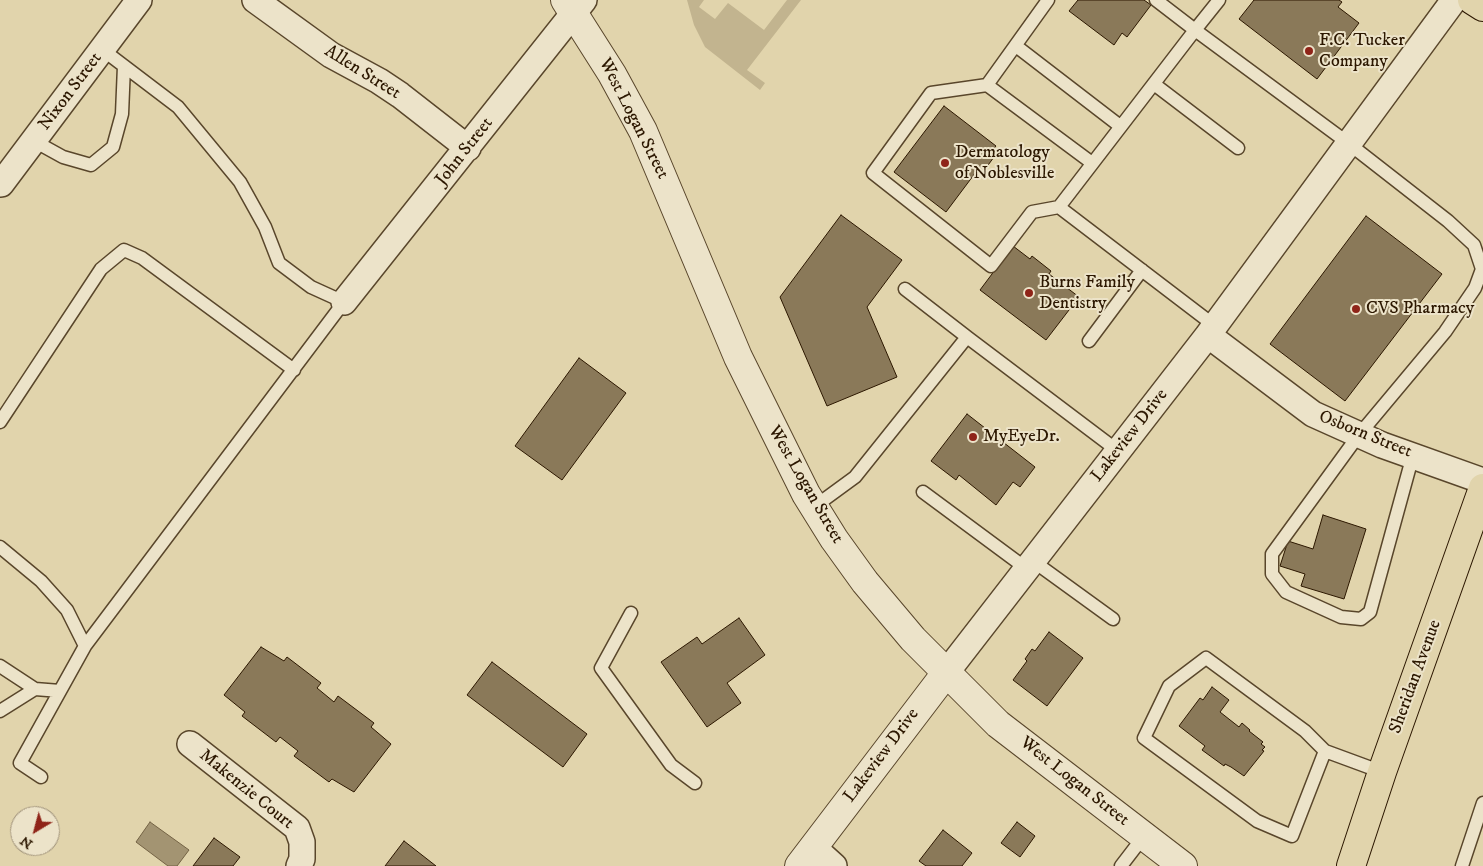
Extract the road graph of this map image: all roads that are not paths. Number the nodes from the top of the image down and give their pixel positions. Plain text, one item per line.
1 (139, 0) edge
2 (255, 0) edge
3 (1048, 0) edge
4 (1156, 0) edge
5 (1218, 0) edge
6 (1454, 0) edge
7 (1472, 0) edge
8 (574, 4) edge
9 (1483, 7) edge
10 (1195, 30) junction
11 (1016, 46) junction
12 (103, 50) junction
13 (124, 66) junction
14 (1154, 84) junction
15 (987, 86) junction
16 (1120, 126) junction
17 (34, 141) junction
18 (1348, 143) junction
19 (468, 148) junction
20 (1238, 148) dead end
21 (1092, 163) junction
22 (0, 186) edge
23 (1059, 207) junction
24 (1142, 270) junction
25 (905, 289) dead end
26 (344, 302) junction
27 (1211, 330) junction
28 (967, 337) junction
29 (1089, 341) dead end
30 (294, 370) junction
31 (0, 422) edge
32 (1358, 436) junction
33 (1118, 451) junction
34 (1413, 455) junction
35 (923, 492) dead end
36 (1482, 493) edge
37 (814, 507) junction
38 (0, 547) edge
39 (1030, 565) junction
40 (631, 613) dead end
41 (1113, 619) dead end
42 (85, 646) junction
43 (0, 666) edge
44 (946, 673) junction
45 (35, 689) junction
46 (60, 691) junction
47 (0, 711) edge
48 (190, 744) dead end
49 (1326, 751) junction
50 (1382, 772) junction
51 (41, 777) dead end
52 (696, 783) dead end
53 (1483, 803) edge
54 (1144, 836) junction
55 (806, 856) edge
56 (299, 866) edge
57 (834, 866) edge
58 (1121, 866) edge
59 (1183, 866) edge
60 (1351, 866) edge
61 (1462, 866) edge

1 - 12 street, Nixon Street
2 - 19 street, Allen Street
3 - 11 lane
4 - 10 lane
5 - 10 lane
6 - 18 street, Lakeview Drive
7 - 9 main road
8 - 19 street, John Street
8 - 37 street, West Logan Street
10 - 14 lane
10 - 18 lane
11 - 15 lane
11 - 16 lane
12 - 13 lane
12 - 17 street, Nixon Street
13 - 17 lane
13 - 26 lane
14 - 16 lane
14 - 20 lane
15 - 21 lane
15 - 23 lane
16 - 21 lane
17 - 22 street, Nixon Street
18 - 27 street, Lakeview Drive
18 - 32 lane
19 - 26 street, John Street
21 - 23 lane
23 - 24 lane
24 - 27 lane
24 - 29 lane
25 - 28 lane
26 - 30 lane
27 - 32 street, Osborn Street
27 - 33 street, Lakeview Drive
28 - 33 lane
28 - 37 lane
30 - 31 lane
30 - 42 lane
32 - 34 street, Osborn Street
32 - 34 lane
33 - 39 street, Lakeview Drive
34 - 36 street, Osborn Street
35 - 39 lane
36 - 50 main road, Sheridan Avenue
37 - 44 street, West Logan Street
38 - 42 lane
39 - 41 lane
39 - 44 street, Lakeview Drive
40 - 52 lane
42 - 46 lane
43 - 45 lane
44 - 54 street, West Logan Street
44 - 55 street, Lakeview Drive
45 - 46 lane
45 - 47 lane
46 - 51 lane
48 - 56 street, Makenzie Court
49 - 49 lane
49 - 50 lane
50 - 60 main road, Sheridan Avenue
53 - 61 lane
54 - 58 lane
54 - 59 street, West Logan Street
55 - 57 street

